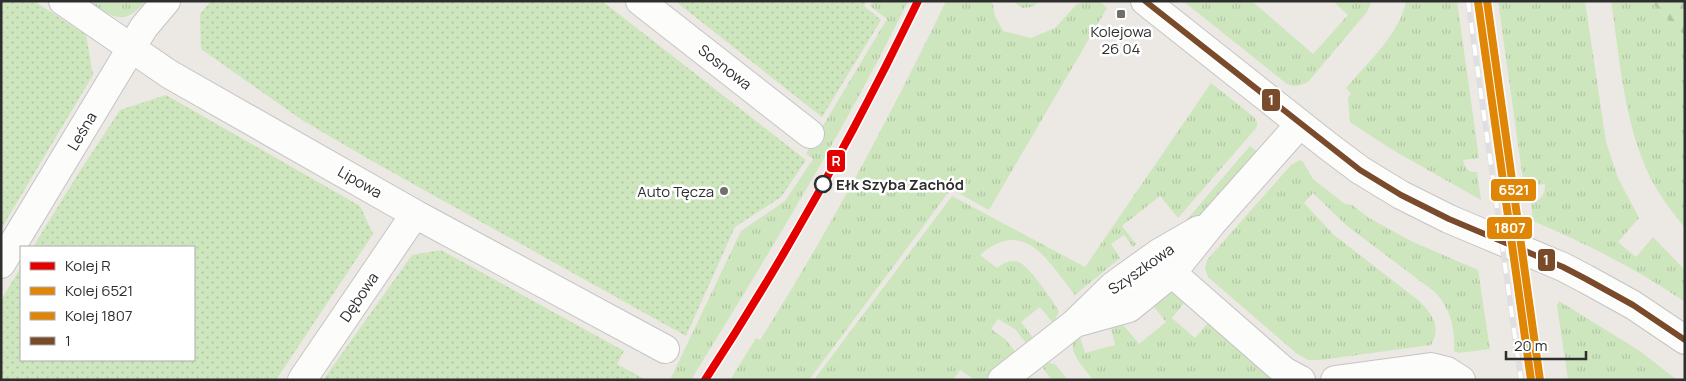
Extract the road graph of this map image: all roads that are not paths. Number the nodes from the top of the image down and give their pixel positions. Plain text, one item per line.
1 (63, 1) edge
2 (166, 1) edge
3 (640, 1) edge
4 (1145, 1) edge
5 (132, 49) junction
6 (1300, 124) junction
7 (810, 134) dead end
8 (415, 214) junction
9 (1212, 223) junction
10 (1, 264) edge
11 (1172, 273) junction
12 (1075, 323) junction
13 (1685, 340) edge
14 (665, 349) dead end
15 (302, 380) edge
16 (1002, 380) edge
17 (1301, 380) edge
18 (1334, 380) edge
19 (1461, 380) edge

1 - 5 street, Lipowa
2 - 5 street, Leśna
3 - 7 street, Sosnowa
4 - 6 street
5 - 8 street, Lipowa
5 - 10 street, Leśna
6 - 9 street, Szyszkowa
6 - 13 street
8 - 14 street, Lipowa
8 - 15 street, Dębowa
9 - 11 street, Szyszkowa
9 - 12 street, Szyszkowa
11 - 12 street, Szyszkowa
11 - 17 street
12 - 16 street, Szyszkowa
18 - 19 street

